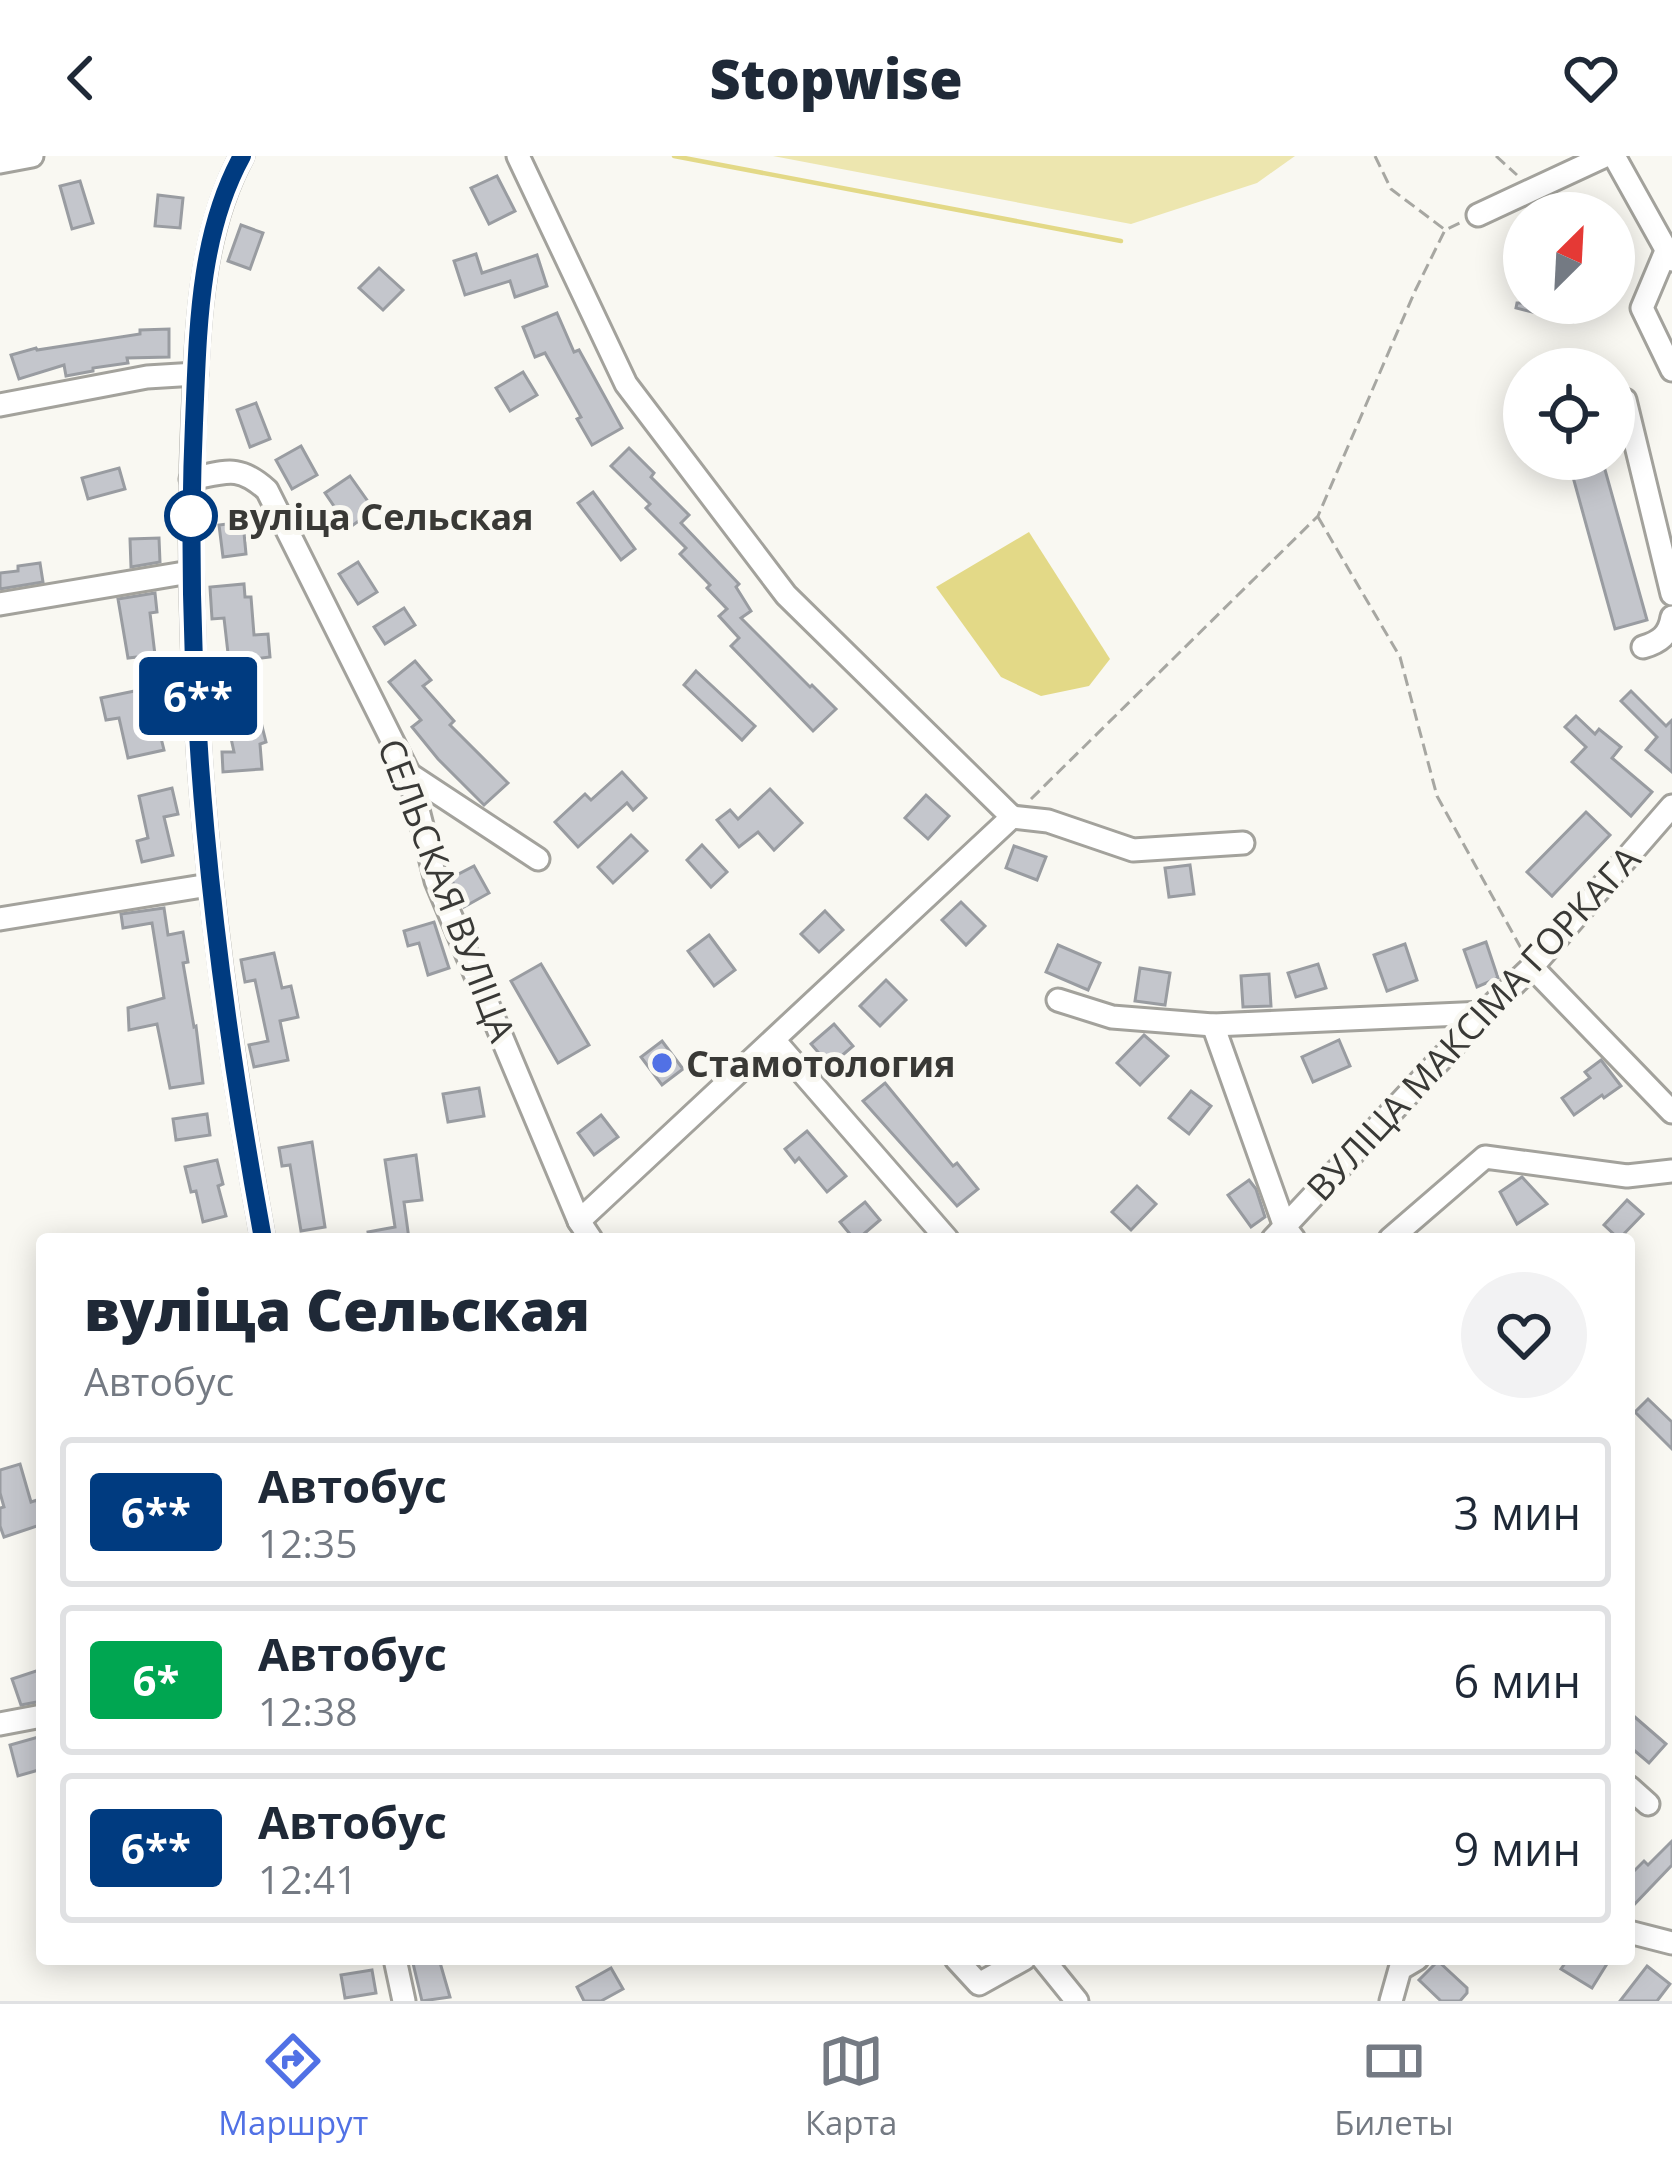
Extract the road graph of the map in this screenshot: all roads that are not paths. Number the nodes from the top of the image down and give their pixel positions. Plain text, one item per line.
1 (32, 156) edge
2 (242, 156) edge
3 (518, 156) edge
4 (1609, 156) edge
5 (0, 162) edge
6 (1478, 215) road end
7 (1669, 256) edge
8 (1672, 370) edge
9 (196, 374) junction
10 (0, 405) edge
11 (1635, 441) edge
12 (191, 479) junction
13 (190, 572) junction
14 (1672, 594) edge
15 (0, 604) edge
16 (1672, 616) edge
17 (1643, 647) dead end
18 (409, 775) junction
19 (1672, 806) edge
20 (1012, 817) junction
21 (1243, 843) dead end
22 (538, 859) dead end
23 (209, 885) junction
24 (0, 919) edge
25 (1532, 968) junction
26 (1058, 1000) dead end
27 (1484, 1012) junction
28 (1213, 1025) junction
29 (774, 1040) junction
30 (1672, 1112) edge
31 (1672, 1172) edge
32 (585, 1230) edge
33 (262, 1233) edge
34 (942, 1233) edge
35 (1283, 1233) edge
36 (1286, 1233) edge
37 (1397, 1233) edge
38 (36, 1717) edge
39 (0, 1724) edge
40 (1635, 1792) edge
41 (1648, 1804) dead end
42 (1635, 1934) edge
43 (1672, 1943) edge
44 (395, 1965) edge
45 (962, 1965) edge
46 (1013, 1965) edge
47 (1048, 1965) edge
48 (1409, 1965) edge
49 (404, 2001) edge
50 (1077, 2001) edge
51 (1391, 2001) edge

1 - 5 street
2 - 9 street
3 - 20 street
4 - 6 street
4 - 7 street
7 - 8 street
9 - 10 street
9 - 12 street
11 - 14 street
12 - 13 street
12 - 18 street, СЕЛЬСКАЯ ВУЛІЦА
13 - 15 street
13 - 23 street
16 - 17 street
18 - 22 street
18 - 32 street, СЕЛЬСКАЯ ВУЛІЦА
19 - 25 street, ВУЛІЦА МАКСІМА ГОРКАГА
20 - 21 street
20 - 29 street
23 - 24 street
23 - 33 street
25 - 27 street, ВУЛІЦА МАКСІМА ГОРКАГА
25 - 30 street
26 - 28 street
27 - 28 street
27 - 36 street, ВУЛІЦА МАКСІМА ГОРКАГА
28 - 35 street
29 - 32 street
29 - 34 street
31 - 37 street
38 - 39 street
40 - 41 street
42 - 43 street
44 - 49 street
45 - 46 street
47 - 50 street
48 - 51 street

